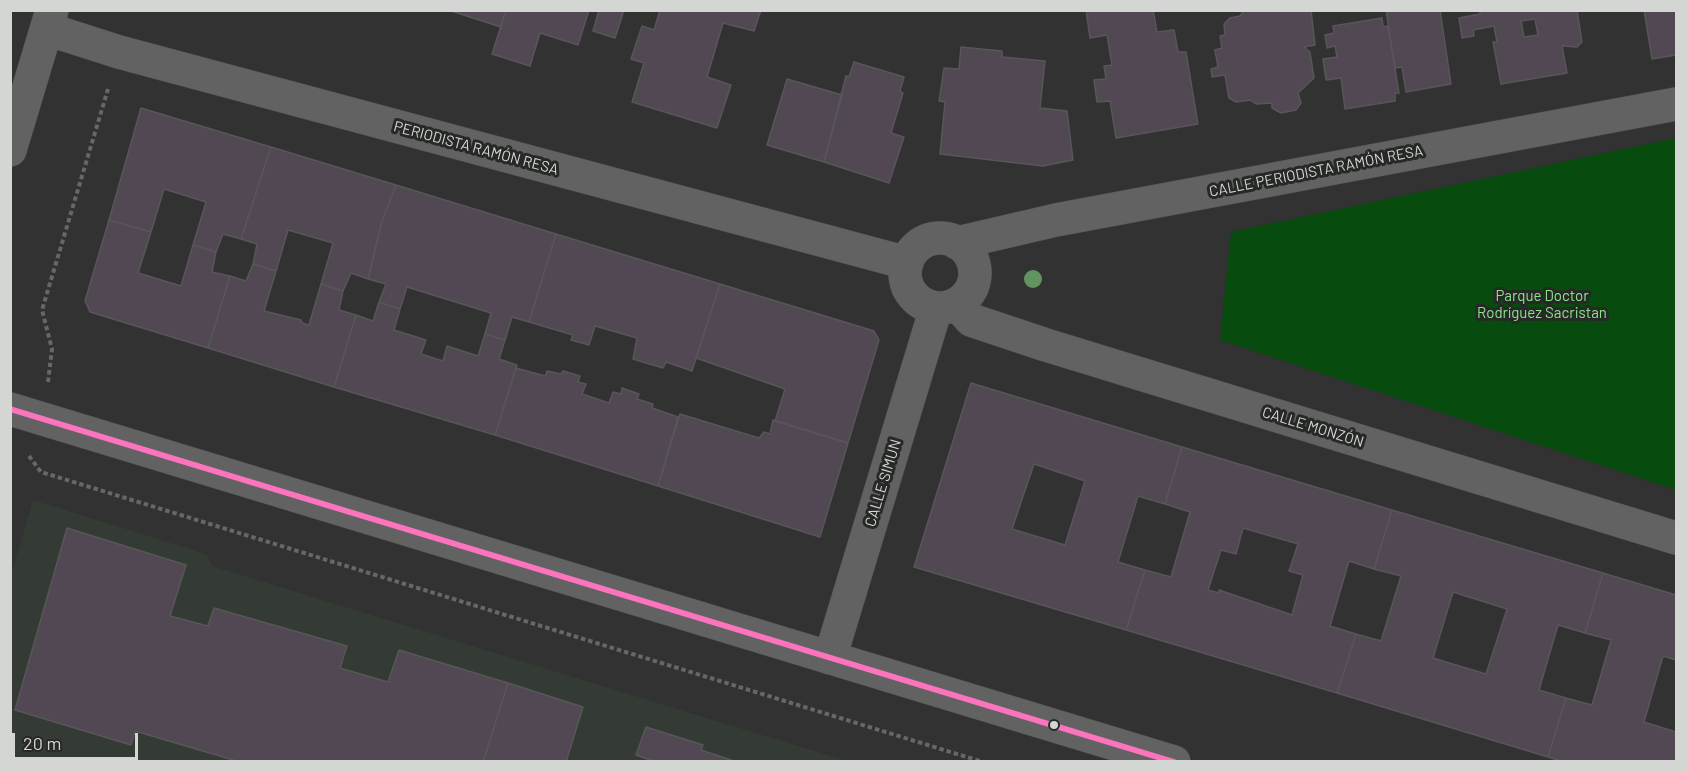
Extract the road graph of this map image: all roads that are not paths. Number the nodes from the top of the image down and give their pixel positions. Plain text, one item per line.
1 (49, 20) edge
2 (1677, 104) edge
3 (10, 150) edge
4 (957, 243) junction
5 (907, 263) junction
6 (946, 306) junction
7 (10, 409) edge
8 (1677, 538) edge
9 (830, 658) junction
10 (1174, 762) edge

1 - 3 street
1 - 5 street, PERIODISTA RAMÓN RESA
2 - 4 street, CALLE PERIODISTA RAMÓN RESA
4 - 5 street
4 - 6 street
5 - 6 street
6 - 8 street, CALLE MONZÓN
6 - 9 street, CALLE SIMUN
7 - 9 street
9 - 10 street

